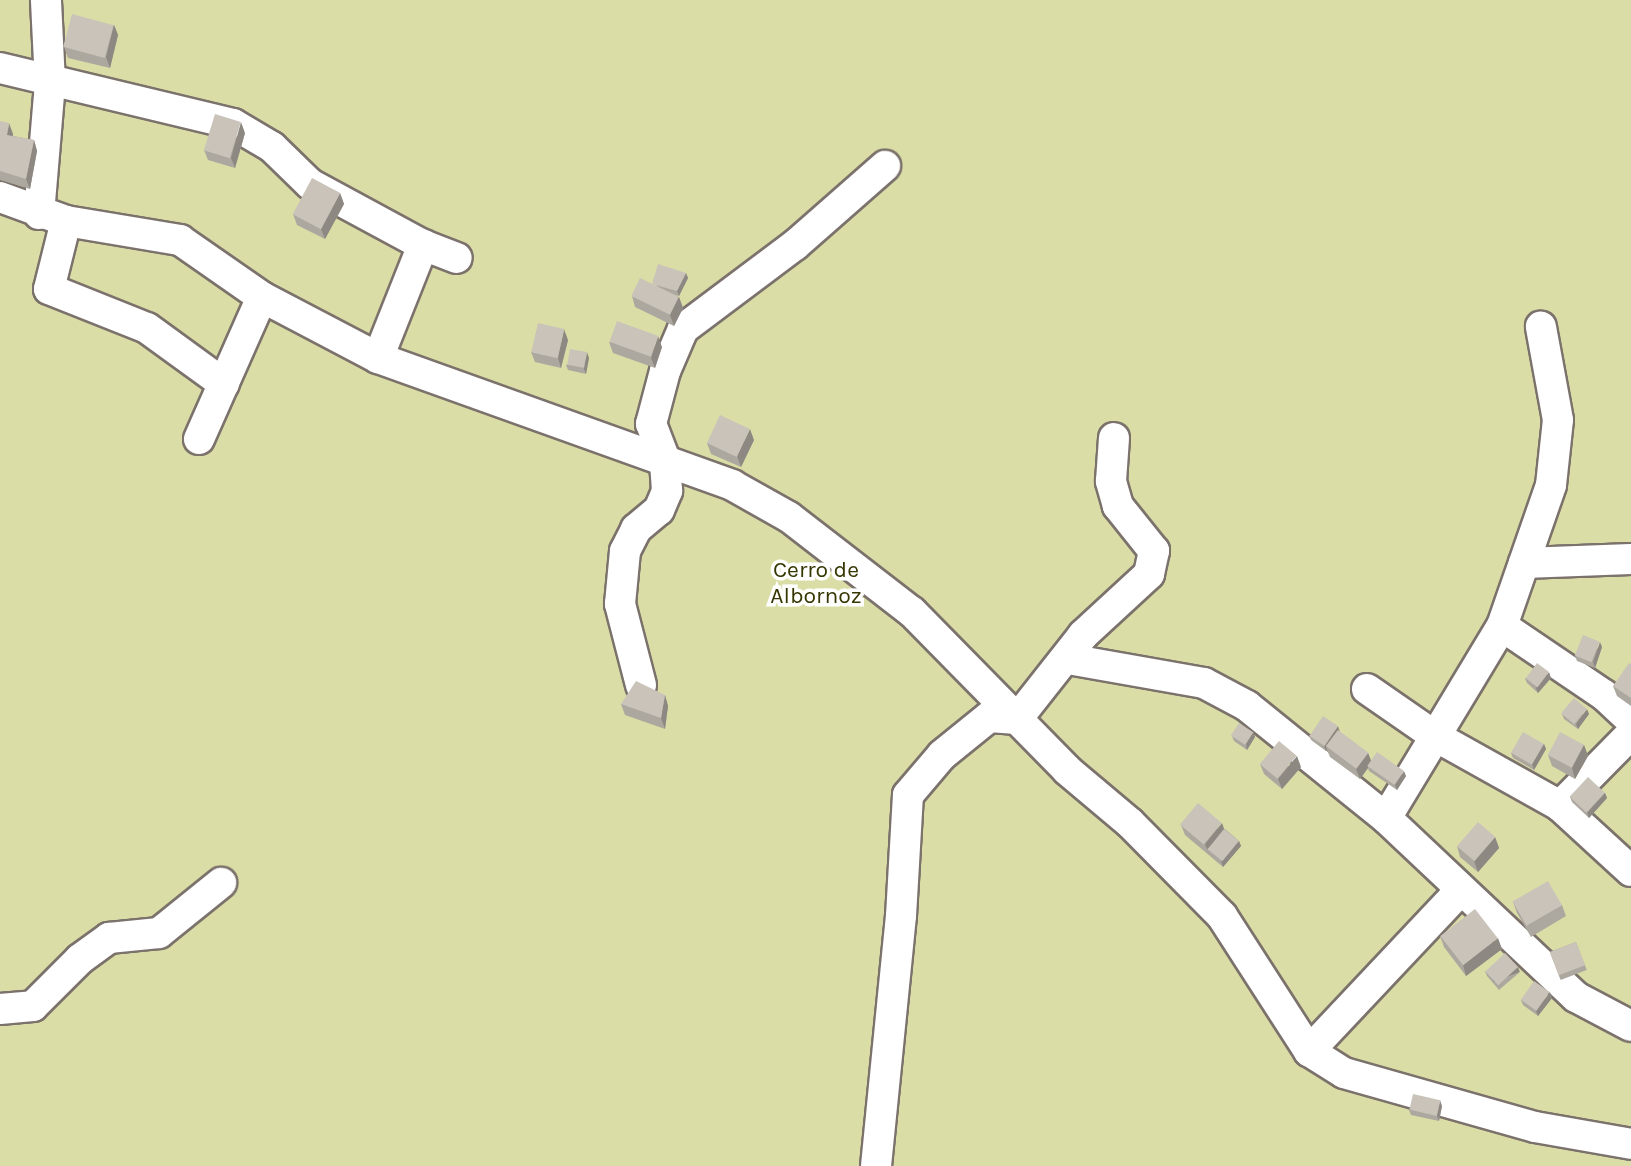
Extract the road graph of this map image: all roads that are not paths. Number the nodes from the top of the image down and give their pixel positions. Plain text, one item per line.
1 (46, 0) edge
2 (0, 68) edge
3 (50, 83) junction
4 (885, 166) dead end
5 (0, 197) edge
6 (52, 217) junction
7 (423, 245) junction
8 (457, 257) dead end
9 (262, 297) junction
10 (1541, 327) dead end
11 (378, 358) junction
12 (223, 384) junction
13 (1114, 438) dead end
14 (199, 439) dead end
15 (665, 460) junction
16 (1631, 559) edge
17 (1524, 563) junction
18 (1502, 626) junction
19 (1068, 659) junction
20 (641, 685) edge
21 (1367, 689) dead end
22 (1017, 719) junction
23 (1631, 720) edge
24 (1631, 734) edge
25 (1435, 736) junction
26 (1560, 806) junction
27 (1386, 818) junction
28 (1631, 871) edge
29 (221, 883) dead end
30 (1460, 891) junction
31 (0, 1009) edge
32 (1631, 1026) edge
33 (1309, 1051) junction
34 (1631, 1144) edge
35 (876, 1166) edge

1 - 3 street
2 - 3 street
3 - 6 street
3 - 7 street
4 - 15 street
5 - 6 street
6 - 9 street
6 - 12 street
7 - 8 street
7 - 11 street
9 - 11 street
9 - 12 street
10 - 17 street
11 - 15 street
12 - 14 street
13 - 19 street
15 - 20 street
15 - 22 street
16 - 17 street
17 - 18 street
18 - 23 street
18 - 25 street
19 - 22 street
19 - 27 street
21 - 25 street
22 - 33 street
22 - 35 street
24 - 26 street
25 - 26 street
25 - 27 street
26 - 28 street
27 - 30 street
29 - 31 street
30 - 32 street
30 - 33 street
33 - 34 street

